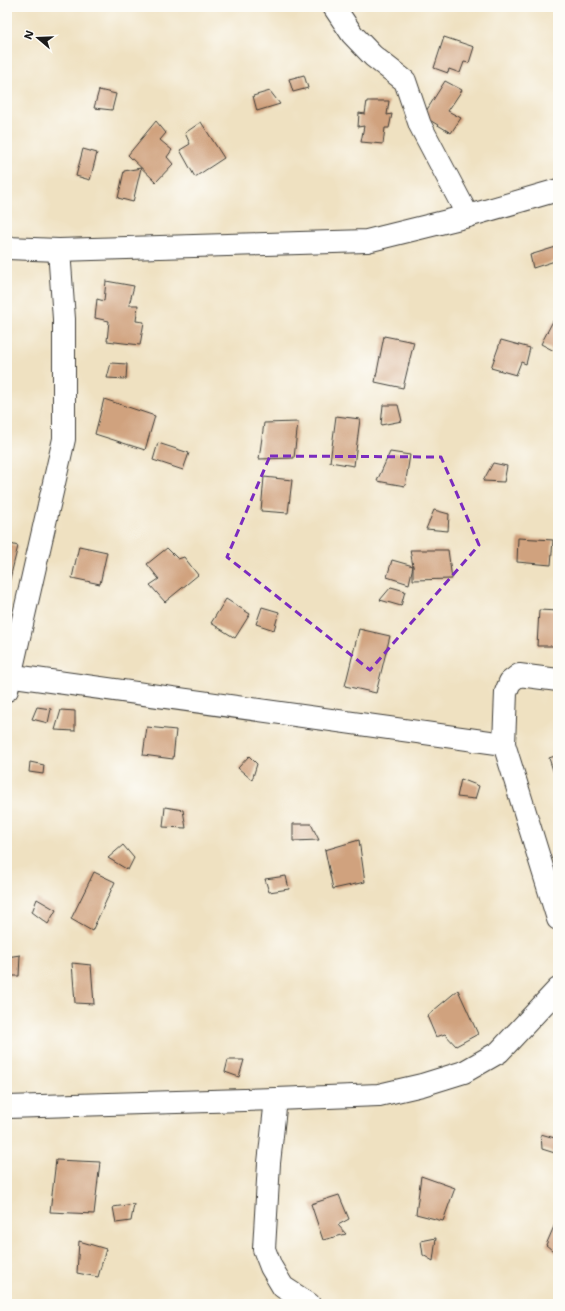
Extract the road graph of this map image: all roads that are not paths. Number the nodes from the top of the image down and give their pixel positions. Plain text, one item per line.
1 (334, 7) edge
2 (558, 190) edge
3 (468, 216) junction
4 (7, 248) edge
5 (59, 250) junction
6 (8, 680) edge
7 (558, 680) edge
8 (504, 744) junction
9 (558, 919) edge
10 (558, 988) edge
11 (276, 1100) junction
12 (7, 1107) edge
13 (309, 1304) edge

1 - 3 street
2 - 3 street
3 - 5 street
4 - 5 street
5 - 6 street
6 - 8 street
7 - 8 street
8 - 9 street
10 - 11 street
11 - 12 street
11 - 13 street

